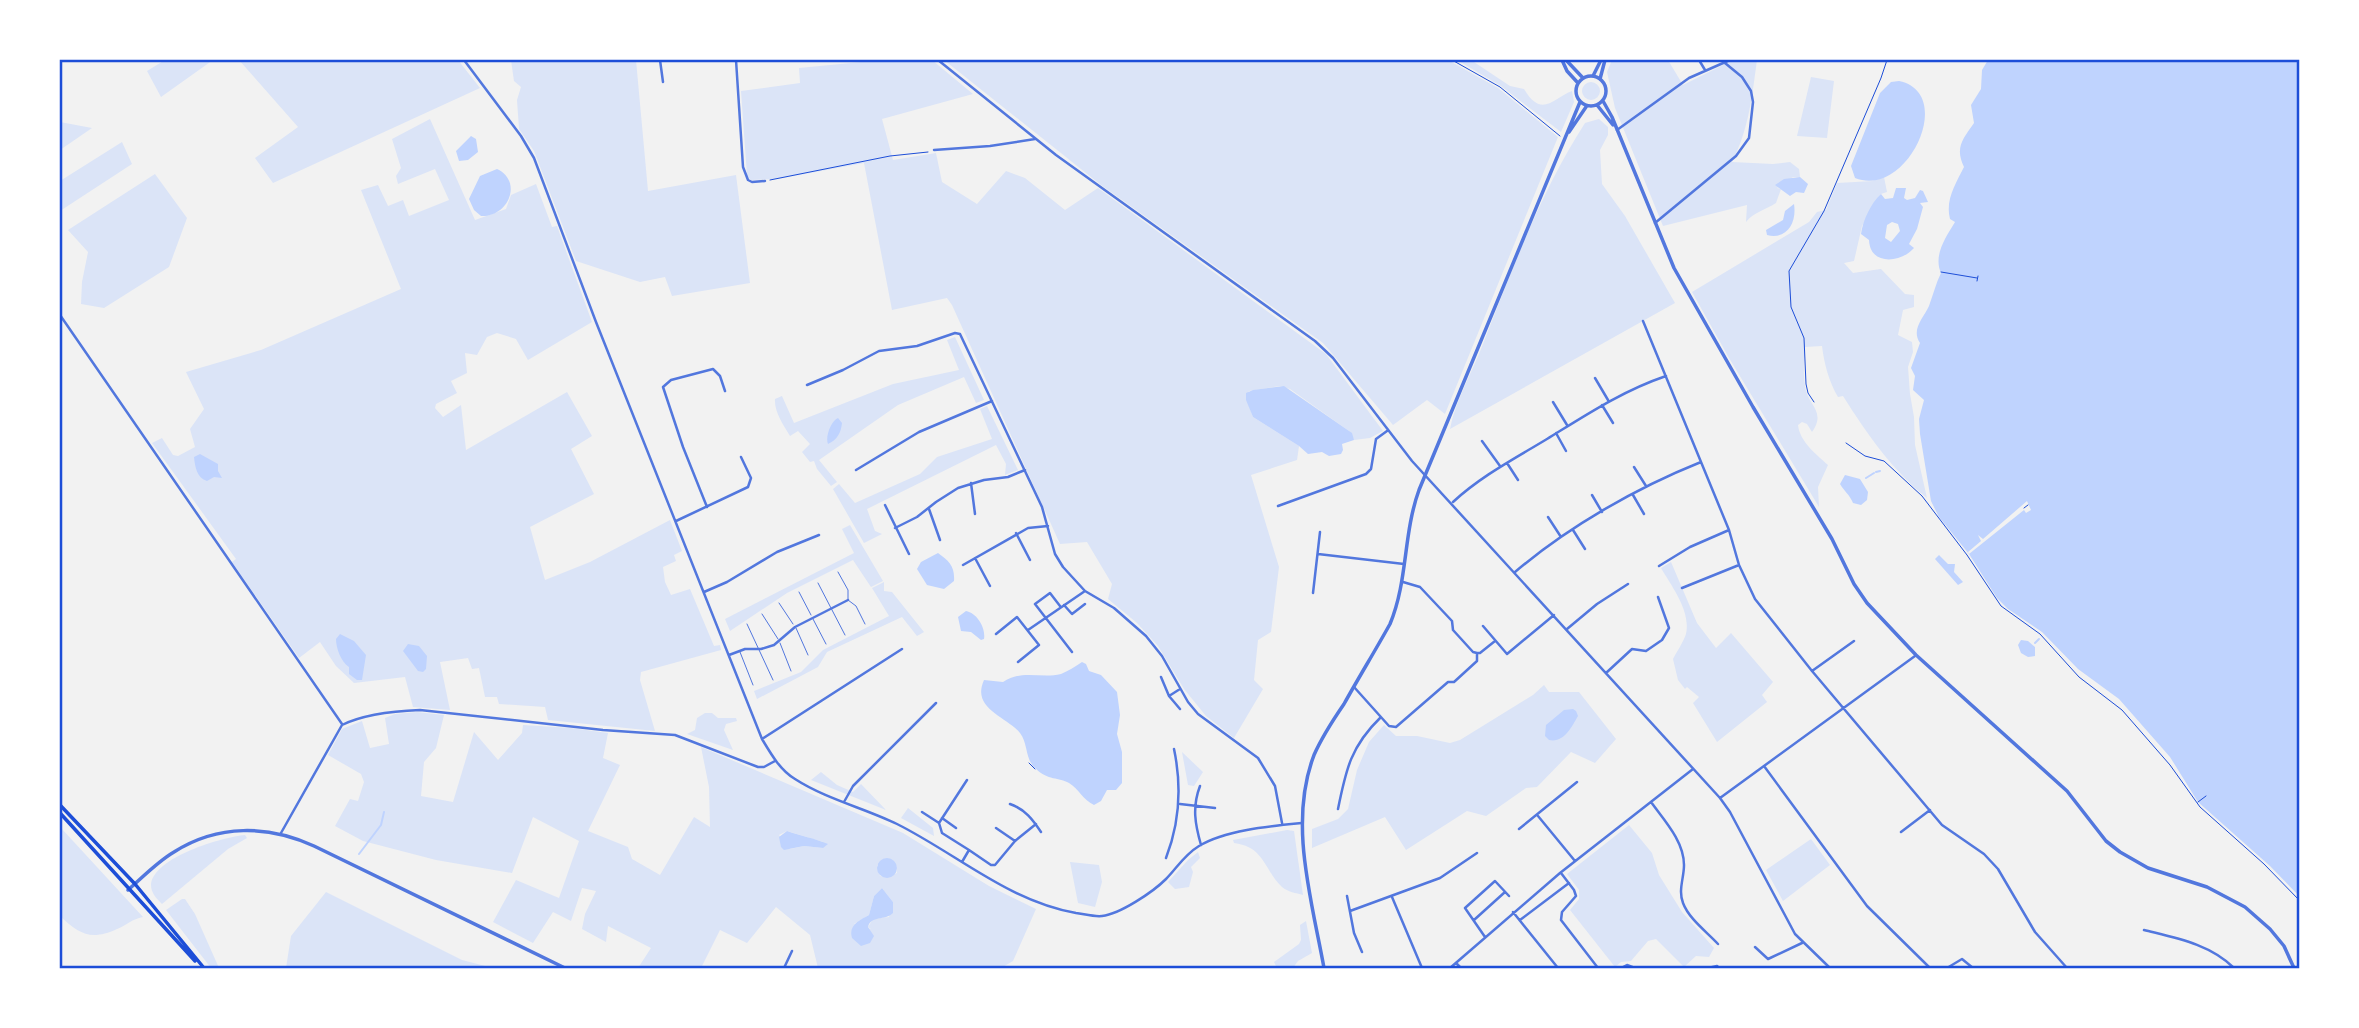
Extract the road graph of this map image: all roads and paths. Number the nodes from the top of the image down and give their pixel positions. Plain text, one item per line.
1 (464, 60) edge
2 (660, 60) edge
3 (736, 60) edge
4 (938, 60) edge
5 (1452, 60) edge
6 (1564, 60) edge
7 (1603, 60) edge
8 (1699, 60) edge
9 (1730, 60) edge
10 (1887, 60) edge
11 (1725, 63) junction
12 (1705, 70) junction
13 (1593, 76) junction
14 (1583, 78) junction
15 (1600, 79) junction
16 (663, 82) dead end
17 (1578, 83) junction
18 (1603, 101) junction
19 (1580, 102) junction
20 (1597, 105) junction
21 (1587, 106) junction
22 (1617, 130) junction
23 (1035, 139) junction
24 (1564, 140) junction
25 (934, 150) joint
26 (765, 181) joint
27 (1655, 223) junction
28 (1941, 272) dead end
29 (1978, 278) dead end
30 (60, 315) edge
31 (1643, 321) dead end
32 (1666, 376) junction
33 (1595, 378) dead end
34 (807, 385) dead end
35 (725, 391) dead end
36 (992, 401) junction
37 (1608, 401) junction
38 (1553, 402) dead end
39 (1814, 402) dead end
40 (1602, 405) junction
41 (1613, 423) dead end
42 (1567, 425) junction
43 (1387, 431) junction
44 (1556, 433) junction
45 (1482, 442) dead end
46 (1846, 443) dead end
47 (1566, 451) dead end
48 (741, 457) dead end
49 (1701, 462) junction
50 (1507, 463) junction
51 (1500, 466) junction
52 (1634, 467) dead end
53 (856, 470) dead end
54 (1025, 470) junction
55 (1425, 475) junction
56 (1518, 480) dead end
57 (971, 484) junction
58 (1646, 486) junction
59 (1592, 495) dead end
60 (1633, 495) junction
61 (1452, 503) junction
62 (885, 505) dead end
63 (2028, 505) dead end
64 (1278, 506) dead end
65 (708, 507) junction
66 (2024, 508) dead end
67 (929, 509) junction
68 (1602, 512) junction
69 (1644, 513) dead end
70 (975, 514) dead end
71 (1548, 517) dead end
72 (676, 521) junction
73 (1048, 526) junction
74 (895, 528) junction
75 (1573, 530) junction
76 (1729, 530) junction
77 (1320, 532) dead end
78 (1016, 533) junction
79 (819, 535) dead end
80 (1561, 537) junction
81 (940, 540) dead end
82 (1585, 549) dead end
83 (909, 554) dead end
84 (1318, 554) junction
85 (975, 558) junction
86 (1030, 560) dead end
87 (1404, 564) junction
88 (962, 565) dead end
89 (1739, 565) junction
90 (1659, 566) dead end
91 (838, 572) dead end
92 (1515, 572) junction
93 (1403, 582) junction
94 (818, 583) dead end
95 (1628, 584) dead end
96 (990, 586) dead end
97 (1682, 587) dead end
98 (1085, 591) junction
99 (704, 592) junction
100 (799, 592) dead end
101 (1313, 593) dead end
102 (1658, 597) dead end
103 (848, 600) junction
104 (779, 603) dead end
105 (1085, 604) dead end
106 (1062, 605) junction
107 (831, 608) junction
108 (762, 614) dead end
109 (1554, 615) junction
110 (813, 617) junction
111 (1045, 617) junction
112 (747, 624) dead end
113 (865, 624) dead end
114 (1483, 626) dead end
115 (795, 628) junction
116 (1567, 629) junction
117 (1027, 631) junction
118 (996, 634) dead end
119 (845, 635) dead end
120 (780, 641) junction
121 (1495, 641) junction
122 (1854, 641) dead end
123 (826, 644) dead end
124 (761, 649) junction
125 (902, 649) dead end
126 (739, 650) junction
127 (1072, 652) dead end
128 (1477, 653) junction
129 (729, 654) junction
130 (807, 655) dead end
131 (1916, 655) junction
132 (1018, 662) dead end
133 (791, 671) dead end
134 (1812, 671) junction
135 (1606, 673) junction
136 (1161, 677) dead end
137 (773, 680) dead end
138 (753, 685) dead end
139 (1354, 687) junction
140 (1180, 689) junction
141 (1168, 696) junction
142 (936, 703) dead end
143 (1180, 709) dead end
144 (1843, 709) junction
145 (1381, 717) junction
146 (342, 725) junction
147 (762, 739) junction
148 (1174, 749) dead end
149 (775, 761) junction
150 (1029, 763) dead end
151 (1764, 766) junction
152 (1035, 769) dead end
153 (1693, 769) junction
154 (967, 780) dead end
155 (1577, 782) dead end
156 (1200, 786) dead end
157 (2206, 796) dead end
158 (1720, 798) junction
159 (844, 802) junction
160 (1651, 802) junction
161 (2198, 802) dead end
162 (1179, 803) junction
163 (1010, 804) dead end
164 (60, 805) edge
165 (1195, 806) junction
166 (1215, 808) dead end
167 (1338, 809) dead end
168 (1930, 810) junction
169 (922, 812) dead end
170 (60, 813) edge
171 (1538, 816) junction
172 (942, 818) junction
173 (1303, 822) junction
174 (939, 823) junction
175 (1036, 824) junction
176 (1282, 824) junction
177 (956, 828) dead end
178 (996, 828) dead end
179 (1519, 829) dead end
180 (1041, 832) dead end
181 (1901, 832) dead end
182 (281, 833) junction
183 (1015, 841) junction
184 (1200, 845) junction
185 (970, 850) junction
186 (1477, 853) dead end
187 (1166, 858) dead end
188 (1575, 861) junction
189 (962, 862) junction
190 (1560, 873) junction
191 (1569, 883) junction
192 (135, 884) junction
193 (128, 890) junction
194 (1505, 892) junction
195 (1392, 896) junction
196 (1509, 896) dead end
197 (1347, 897) dead end
198 (2300, 901) edge
199 (1350, 911) junction
200 (1513, 912) junction
201 (1520, 920) junction
202 (1474, 921) junction
203 (2144, 930) dead end
204 (1485, 937) junction
205 (1802, 943) junction
206 (1718, 944) dead end
207 (1755, 947) dead end
208 (792, 951) dead end
209 (1362, 952) dead end
210 (1456, 963) junction
211 (203, 968) edge
212 (565, 968) edge
213 (784, 968) edge
214 (1324, 968) edge
215 (1422, 968) edge
216 (1450, 968) edge
217 (1461, 968) edge
218 (1558, 968) edge
219 (1598, 968) edge
220 (1621, 968) edge
221 (1635, 968) edge
222 (1708, 968) edge
223 (1719, 968) edge
224 (1830, 968) edge
225 (1930, 968) edge
226 (1947, 968) edge
227 (1973, 968) edge
228 (2067, 968) edge
229 (2234, 968) edge
230 (2294, 968) edge

1 - 72 street
2 - 16 street
3 - 26 street
4 - 23 street
5 - 24 path
6 - 14 street
6 - 17 street
7 - 13 street
7 - 15 street
8 - 12 street
9 - 11 street
10 - 39 path
11 - 12 street
11 - 27 street
12 - 22 street
13 - 14 street
13 - 15 street
14 - 17 street
15 - 18 street
17 - 19 street
18 - 20 street
18 - 22 street
19 - 21 street
19 - 24 street
20 - 21 street
20 - 22 street
21 - 24 street
22 - 27 street
23 - 25 street
23 - 43 street
24 - 55 street
25 - 26 path
27 - 131 street
28 - 29 path
30 - 146 street
31 - 32 street
32 - 37 street
32 - 49 street
33 - 37 street
34 - 36 street
35 - 65 street
36 - 53 street
36 - 54 street
37 - 40 street
38 - 42 street
40 - 41 street
40 - 42 street
42 - 44 street
43 - 55 street
43 - 64 street
44 - 47 street
44 - 50 street
45 - 51 street
46 - 198 path
48 - 65 street
49 - 58 street
49 - 76 street
50 - 51 street
50 - 56 street
51 - 61 street
52 - 58 street
54 - 57 street
54 - 73 street
55 - 61 street
55 - 87 street
57 - 67 street
57 - 70 street
58 - 60 street
59 - 68 street
60 - 68 street
60 - 69 street
61 - 92 street
62 - 74 street
63 - 66 path
65 - 72 street
67 - 74 street
67 - 81 street
68 - 75 street
71 - 80 street
72 - 99 street
73 - 78 street
73 - 98 street
74 - 83 street
75 - 80 street
75 - 82 street
76 - 89 street
76 - 90 street
77 - 84 street
78 - 85 street
78 - 86 street
79 - 99 street
80 - 92 street
84 - 87 street
84 - 101 street
85 - 88 street
85 - 96 street
87 - 93 street
89 - 97 street
89 - 134 street
91 - 103 lane
92 - 109 street
93 - 128 street
93 - 139 street
94 - 107 lane
95 - 116 street
98 - 106 street
98 - 140 street
99 - 129 street
100 - 110 lane
102 - 135 street
103 - 107 street
103 - 113 lane
104 - 115 lane
105 - 106 street
106 - 111 street
106 - 111 street
107 - 110 street
107 - 119 lane
108 - 120 lane
109 - 116 street
109 - 121 street
110 - 115 street
110 - 123 lane
111 - 117 street
111 - 127 street
112 - 124 lane
114 - 121 street
115 - 120 street
115 - 130 lane
116 - 135 street
117 - 118 street
117 - 132 street
120 - 124 street
120 - 133 lane
121 - 128 street
122 - 134 street
124 - 126 street
124 - 137 lane
125 - 147 street
126 - 129 street
126 - 138 lane
128 - 145 street
129 - 147 street
131 - 144 street
131 - 230 street
134 - 144 street
135 - 153 street
136 - 141 street
139 - 145 street
139 - 173 street
140 - 141 street
140 - 176 street
141 - 143 street
142 - 159 street
144 - 151 street
144 - 168 street
145 - 167 street
146 - 149 street
146 - 182 street
147 - 149 street
148 - 162 street
149 - 159 street
150 - 152 path
151 - 158 street
151 - 225 street
153 - 158 street
153 - 160 street
154 - 172 street
155 - 171 street
156 - 165 street
157 - 161 path
158 - 205 street
159 - 189 street
160 - 188 street
160 - 206 street
162 - 165 street
162 - 187 street
163 - 175 street
164 - 192 main road
165 - 166 street
165 - 184 street
168 - 181 street
168 - 228 street
169 - 174 street
170 - 193 main road
171 - 179 street
171 - 188 street
172 - 174 street
172 - 177 street
173 - 176 street
173 - 214 street
174 - 185 street
175 - 180 street
175 - 183 street
176 - 184 street
178 - 183 street
182 - 192 street
182 - 212 street
183 - 185 street
184 - 189 street
185 - 189 street
186 - 195 street
188 - 190 street
190 - 191 street
190 - 200 street
191 - 201 street
191 - 219 street
192 - 193 street
192 - 211 main road
193 - 211 main road
194 - 196 street
194 - 202 street
194 - 202 street
195 - 199 street
195 - 215 street
197 - 199 street
199 - 209 street
200 - 201 street
200 - 204 street
201 - 218 street
202 - 204 street
203 - 229 street
204 - 210 street
205 - 207 street
205 - 224 street
208 - 213 street
210 - 216 street
210 - 217 street
220 - 221 street
222 - 223 street
226 - 227 street

